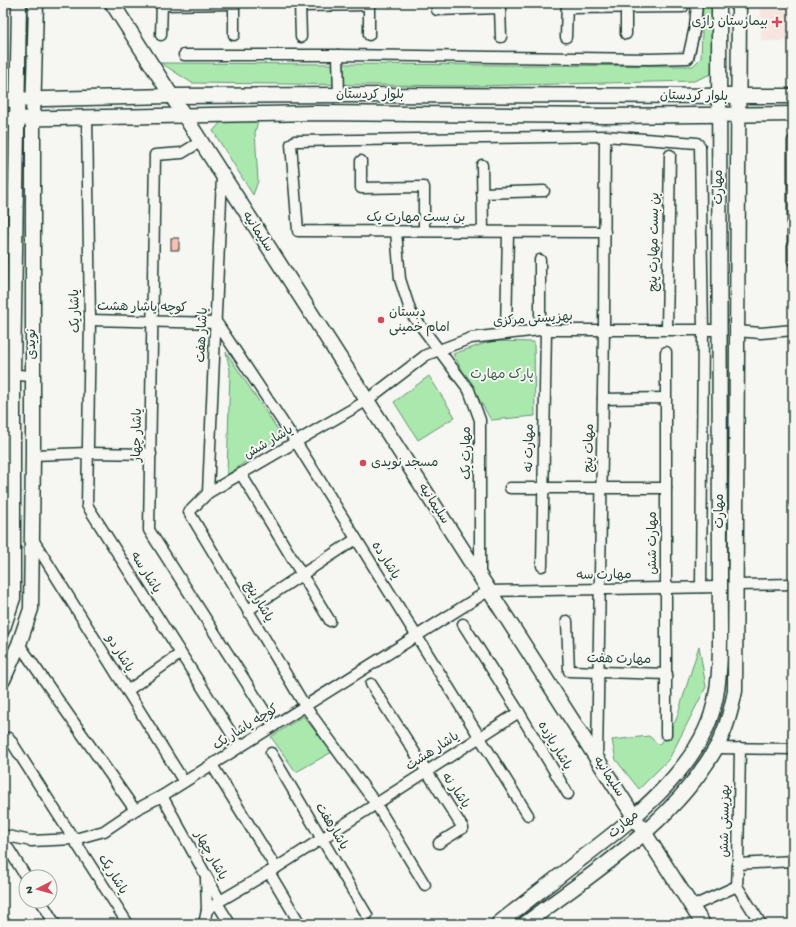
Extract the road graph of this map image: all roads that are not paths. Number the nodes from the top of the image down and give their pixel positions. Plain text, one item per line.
1 (19, 3) edge
2 (36, 3) edge
3 (112, 3) edge
4 (437, 3) edge
5 (697, 3) edge
6 (719, 3) edge
7 (739, 3) edge
8 (162, 4) edge
9 (234, 4) edge
10 (369, 4) edge
11 (300, 5) edge
12 (626, 5) edge
13 (500, 6) edge
14 (567, 6) edge
15 (683, 7) dead end
16 (626, 34) dead end
17 (161, 35) dead end
18 (234, 35) dead end
19 (369, 35) dead end
20 (301, 37) dead end
21 (501, 37) dead end
22 (566, 37) dead end
23 (184, 55) dead end
24 (338, 55) junction
25 (339, 95) junction
26 (170, 96) junction
27 (793, 96) edge
28 (719, 97) junction
29 (738, 97) junction
30 (3, 100) edge
31 (17, 100) junction
32 (34, 100) junction
33 (182, 114) junction
34 (793, 114) edge
35 (719, 115) junction
36 (738, 116) junction
37 (86, 117) junction
38 (33, 118) junction
39 (3, 119) edge
40 (17, 119) junction
41 (605, 136) junction
42 (793, 141) edge
43 (200, 142) junction
44 (670, 155) dead end
45 (361, 161) dead end
46 (482, 164) dead end
47 (222, 177) junction
48 (544, 192) dead end
49 (482, 193) junction
50 (396, 231) junction
51 (424, 231) junction
52 (482, 231) junction
53 (508, 232) junction
54 (605, 232) junction
55 (793, 244) edge
56 (540, 260) dead end
57 (793, 261) edge
58 (90, 320) junction
59 (152, 322) junction
60 (217, 322) junction
61 (604, 329) junction
62 (667, 329) junction
63 (543, 330) junction
64 (703, 330) junction
65 (720, 330) junction
66 (793, 330) edge
67 (736, 331) junction
68 (506, 333) junction
69 (441, 349) junction
70 (666, 352) dead end
71 (8, 374) edge
72 (32, 376) junction
73 (666, 398) junction
74 (603, 399) junction
75 (366, 401) junction
76 (296, 442) junction
77 (88, 452) junction
78 (152, 454) junction
79 (33, 455) junction
80 (13, 457) junction
81 (241, 474) junction
82 (3, 477) edge
83 (602, 487) junction
84 (510, 488) dead end
85 (543, 488) junction
86 (666, 488) junction
87 (208, 493) junction
88 (87, 505) joint
89 (189, 512) joint
90 (32, 538) junction
91 (356, 539) junction
92 (542, 566) dead end
93 (303, 575) junction
94 (480, 578) junction
95 (793, 584) edge
96 (720, 586) junction
97 (736, 586) junction
98 (666, 587) junction
99 (701, 587) junction
100 (600, 589) junction
101 (488, 591) junction
102 (248, 610) junction
103 (330, 621) dead end
104 (567, 621) dead end
105 (463, 624) dead end
106 (3, 628) edge
107 (417, 636) junction
108 (19, 644) junction
109 (180, 654) junction
110 (599, 672) junction
111 (667, 674) junction
112 (3, 680) edge
113 (370, 684) dead end
114 (127, 691) junction
115 (305, 706) junction
116 (518, 712) junction
117 (274, 726) junction
118 (666, 734) dead end
119 (480, 737) junction
120 (10, 738) dead end
121 (240, 747) junction
122 (716, 748) junction
123 (740, 748) junction
124 (793, 749) edge
125 (271, 754) dead end
126 (597, 760) junction
127 (212, 765) junction
128 (426, 772) junction
129 (184, 782) junction
130 (568, 794) dead end
131 (162, 796) junction
132 (376, 804) junction
133 (135, 810) junction
134 (528, 815) dead end
135 (634, 818) junction
136 (644, 834) junction
137 (3, 835) edge
138 (75, 838) junction
139 (323, 838) junction
140 (3, 840) edge
141 (438, 843) dead end
142 (793, 860) edge
143 (738, 864) junction
144 (21, 869) edge
145 (273, 870) junction
146 (206, 876) junction
147 (425, 885) dead end
148 (737, 886) junction
149 (219, 902) junction
150 (691, 907) junction
151 (46, 909) edge
152 (207, 910) junction
153 (367, 915) dead end
154 (55, 924) edge
155 (128, 924) edge
156 (204, 924) edge
157 (230, 924) edge
158 (300, 924) edge
159 (498, 924) edge
160 (525, 924) edge
161 (702, 924) edge
162 (761, 924) edge

1 - 31 main road, نویدی
2 - 32 main road, نویدی
3 - 26 main road, سلیمانیه
4 - 13 street
5 - 24 street
6 - 28 main road, مهارت
7 - 29 main road, مهارت
8 - 9 street
8 - 17 street
9 - 18 street
10 - 11 street
10 - 19 street
11 - 20 street
12 - 14 street
12 - 15 street
12 - 16 street
13 - 21 street
14 - 22 street
23 - 24 street
24 - 25 street
25 - 26 main road, بلوار کردستان
25 - 28 main road, بلوار کردستان
26 - 32 main road, بلوار کردستان
26 - 33 main road, سلیمانیه
27 - 29 main road, بلوار کردستان
28 - 29 main road, بلوار کردستان
28 - 35 main road, مهارت
29 - 36 main road, مهارت
30 - 31 main road, بلوار کردستان
31 - 32 main road, بلوار کردستان
31 - 40 main road, نویدی
32 - 38 main road, نویدی
33 - 35 main road, بلوار کردستان
33 - 37 main road, بلوار کردستان
33 - 43 main road, سلیمانیه
34 - 36 main road, بلوار کردستان
35 - 36 main road, بلوار کردستان
35 - 65 main road, مهارت
36 - 67 main road, مهارت
37 - 38 main road, بلوار کردستان
37 - 58 street, یاشار یک
38 - 40 main road, بلوار کردستان
38 - 72 main road, نویدی
39 - 40 main road, بلوار کردستان
40 - 71 main road, نویدی
41 - 50 street, بن بست مهارت یک
41 - 54 street, مهات پنج
41 - 64 street
42 - 55 street
43 - 47 main road, سلیمانیه
43 - 59 street, یاشار چهار
44 - 62 street, بن بست مهارت پنج
45 - 51 street
46 - 49 street
47 - 60 street, یاشار هفت
47 - 75 main road, سلیمانیه
48 - 49 street
49 - 52 street
50 - 51 street, بن بست مهارت یک
50 - 69 street, مهارت یک
51 - 52 street, بن بست مهارت یک
52 - 53 street, بن بست مهارت یک
53 - 54 street, بن بست مهارت یک
53 - 68 street
54 - 61 street, مهات پنج
55 - 57 street
56 - 63 street, مهارت نه
58 - 59 street, کوچه یاشار هشت
58 - 77 street, یاشار یک
59 - 60 street, کوچه یاشار هشت
59 - 78 street, یاشار چهار
60 - 76 street, یاشار ده
60 - 87 street, یاشار هفت
61 - 62 street, بهزیستی مرکزی
61 - 63 street, بهزیستی مرکزی
61 - 74 street, مهات پنج
62 - 64 street, بهزیستی مرکزی
63 - 68 street, بهزیستی مرکزی
63 - 85 street, مهارت نه
64 - 65 street, بهزیستی مرکزی
64 - 99 street
65 - 67 main road
65 - 96 main road, مهارت
66 - 67 street
67 - 97 main road, مهارت
68 - 69 street, بهزیستی مرکزی
69 - 75 street, بهزیستی مرکزی
69 - 94 street, مهارت یک
70 - 73 street, مهارت شش
71 - 72 street
71 - 80 main road, نویدی
72 - 79 main road, نویدی
73 - 74 street
73 - 86 street, مهارت شش
74 - 83 street, مهات پنج
75 - 76 street, یاشار شش
75 - 94 main road, سلیمانیه
76 - 81 street, یاشار شش
76 - 91 street, یاشار ده
77 - 78 street
77 - 79 street
77 - 88 street, یاشار یک
78 - 117 street, یاشار چهار
79 - 90 main road, نویدی
80 - 82 street
80 - 106 main road, نویدی
81 - 87 street, یاشار شش
81 - 93 street
83 - 85 street
83 - 86 street
83 - 100 street, مهات پنج
84 - 85 street
85 - 92 street, مهارت نه
86 - 98 street, مهارت شش
87 - 89 street, یاشار شش
88 - 109 street, یاشار سه
89 - 102 street, یاشار پنج
90 - 108 main road, نویدی
90 - 114 street, یاشار دو
91 - 93 street
91 - 107 street, یاشار ده
93 - 102 street
93 - 103 street
94 - 101 main road, سلیمانیه
95 - 97 street
96 - 97 main road
96 - 99 street, مهارت سه
96 - 135 main road, مهارت
97 - 122 main road, مهارت
98 - 99 street, مهارت سه
98 - 100 street, مهارت سه
98 - 111 street, مهارت شش
100 - 101 street, مهارت سه
100 - 110 street, مهات پنج
101 - 107 street, کوچه یاشار یک
101 - 126 main road, سلیمانیه
102 - 115 street, یاشار پنج
104 - 110 street, مهارت هفت
105 - 116 street
107 - 115 street, کوچه یاشار یک
107 - 119 street, یاشار ده
108 - 112 main road, نویدی
108 - 133 street
109 - 114 street
109 - 121 street, یاشار سه
110 - 111 street, مهارت هفت
110 - 126 street, مهات پنج
111 - 118 street, مهارت شش
113 - 128 street, یاشار نه
114 - 129 street, یاشار دو
115 - 117 street, کوچه یاشار یک
115 - 132 street
116 - 119 street, یاشار هشت
116 - 130 street, یاشار یازده
117 - 121 street, کوچه یاشار یک
119 - 128 street, یاشار هشت
119 - 134 street, یاشار ده
120 - 138 street, یاشار یک
121 - 127 street, کوچه یاشار یک
122 - 123 street
122 - 136 main road, مهارت
123 - 124 street
123 - 143 street, بهزیستی شش
125 - 139 street, یاشارهفت
126 - 135 main road, سلیمانیه
127 - 129 street, کوچه یاشار یک
127 - 145 street
128 - 132 street, یاشار هشت
128 - 141 street, یاشار نه
129 - 131 street, کوچه یاشار یک
131 - 133 street, کوچه یاشار یک
131 - 146 street, یاشار چهار
132 - 139 street
132 - 147 street
133 - 138 street, کوچه یاشار یک
135 - 136 main road, سلیمانیه
135 - 159 main road, مهارت
136 - 150 main road, سلیمانیه
136 - 160 main road, مهارت
137 - 138 street, کوچه یاشار یک
138 - 155 street, یاشار یک
139 - 145 street
139 - 153 street, یاشارهفت
140 - 144 street
142 - 143 street, بهزیستی شش
143 - 148 street
145 - 149 street
145 - 158 street
146 - 149 street, یاشار چهار
146 - 152 street
148 - 150 street
148 - 162 street
149 - 152 street
149 - 157 street, یاشار چهار
150 - 161 main road, سلیمانیه
151 - 154 street
152 - 156 street

